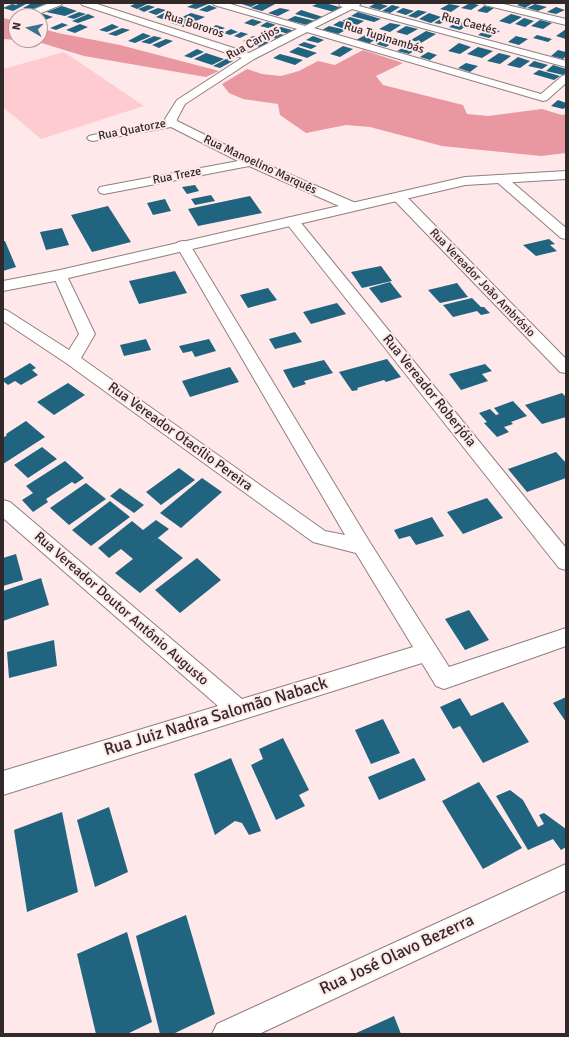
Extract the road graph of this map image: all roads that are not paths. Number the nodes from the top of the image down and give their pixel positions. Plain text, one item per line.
1 (58, 3) edge
2 (85, 3) edge
3 (217, 3) edge
4 (342, 3) edge
5 (488, 3) edge
6 (354, 4) edge
7 (45, 8) edge
8 (566, 22) edge
9 (306, 28) junction
10 (250, 57) junction
11 (566, 64) edge
12 (566, 78) edge
13 (172, 121) junction
14 (93, 138) dead end
15 (250, 162) junction
16 (566, 175) edge
17 (501, 179) junction
18 (104, 190) dead end
19 (399, 197) junction
20 (353, 207) junction
21 (292, 221) junction
22 (566, 235) edge
23 (183, 245) junction
24 (60, 275) junction
25 (3, 286) edge
26 (3, 314) edge
27 (72, 359) junction
28 (566, 368) edge
29 (3, 507) edge
30 (362, 547) junction
31 (566, 562) edge
32 (566, 637) edge
33 (428, 652) junction
34 (239, 710) junction
35 (3, 783) edge
36 (566, 877) edge
37 (227, 1034) edge

1 - 7 street
2 - 10 street, Rua Bororos
3 - 9 street, Rua Tupinambás
4 - 6 street, Rua Caetés
5 - 8 street
6 - 9 street, Rua Carijos
6 - 11 street, Rua Caetés
9 - 10 street, Rua Carijos
9 - 12 street, Rua Tupinambás
10 - 13 street, Rua Carijos
13 - 14 street, Rua Quatorze
13 - 15 street, Rua Manoelino Marquês
15 - 18 street, Rua Treze
15 - 20 street, Rua Manoelino Marquês
16 - 17 street
17 - 19 street
17 - 22 street
19 - 20 street
19 - 28 street, Rua Vereador João Ambrósio
20 - 21 street
21 - 23 street
21 - 31 street, Rua Vereador Roberjóia
23 - 24 street
23 - 30 street
24 - 25 street
24 - 27 street
26 - 27 street, Rua Vereador Otacílio Pereira
27 - 30 street, Rua Vereador Otacílio Pereira
29 - 34 street, Rua Vereador Doutor Antônio Augusto
30 - 33 street
32 - 33 street
33 - 34 street, Rua Juiz Nadra Salomão Naback
34 - 35 street, Rua Juiz Nadra Salomão Naback
36 - 37 street, Rua José Olavo Bezerra

